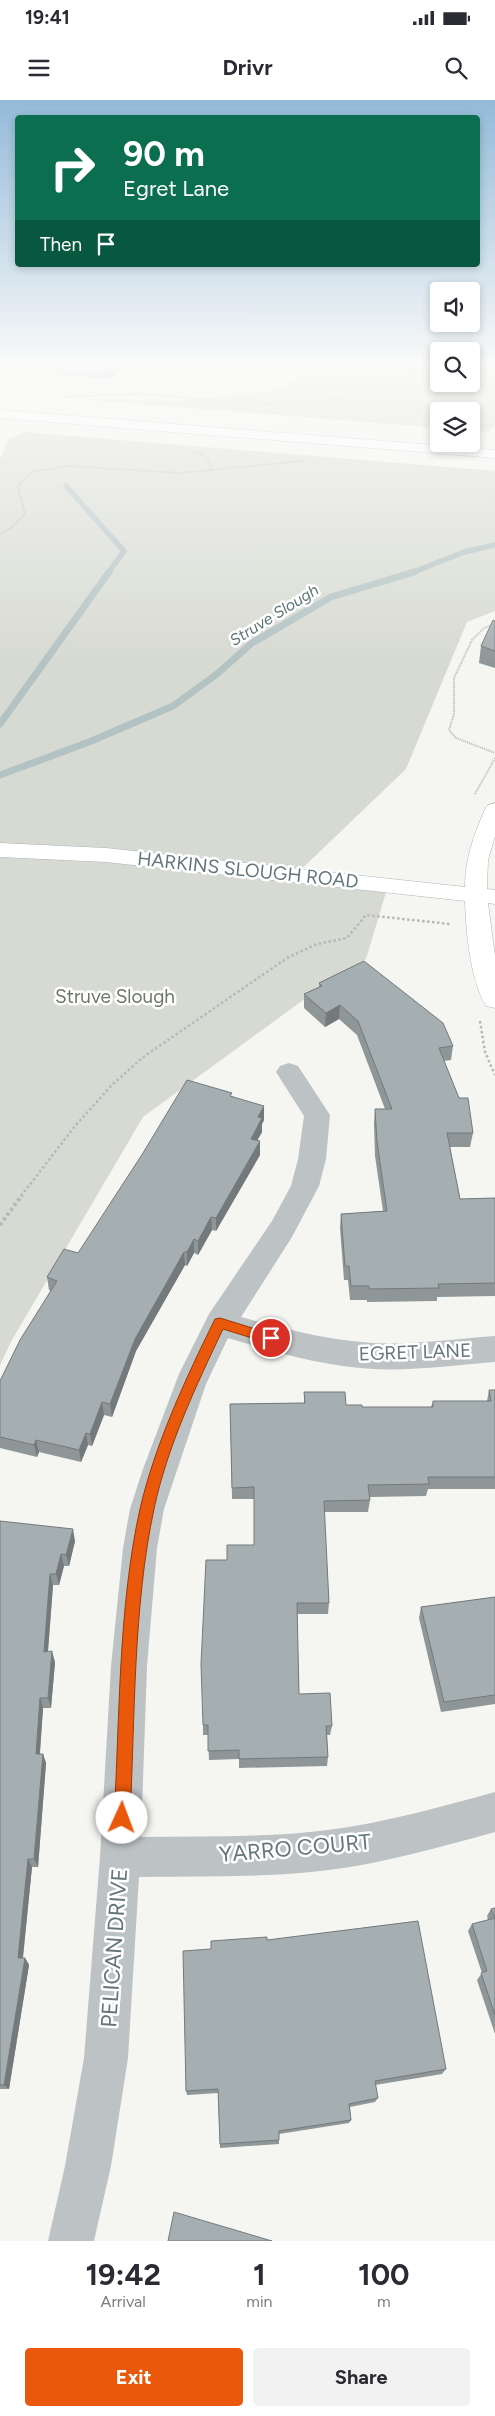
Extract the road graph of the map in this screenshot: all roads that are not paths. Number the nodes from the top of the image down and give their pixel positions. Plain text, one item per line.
1 (495, 809) edge
2 (0, 850) edge
3 (485, 896) edge
4 (495, 1000) edge
5 (289, 1072) dead end
6 (220, 1323) junction
7 (495, 1349) edge
8 (495, 1812) edge
9 (120, 1857) junction
10 (71, 2241) edge

1 - 3 main road
2 - 3 main road, HARKINS SLOUGH ROAD
3 - 4 main road
5 - 6 street, PELICAN DRIVE
6 - 7 street, EGRET LANE
6 - 9 street, PELICAN DRIVE
8 - 9 street, YARRO COURT
9 - 10 street, PELICAN DRIVE

